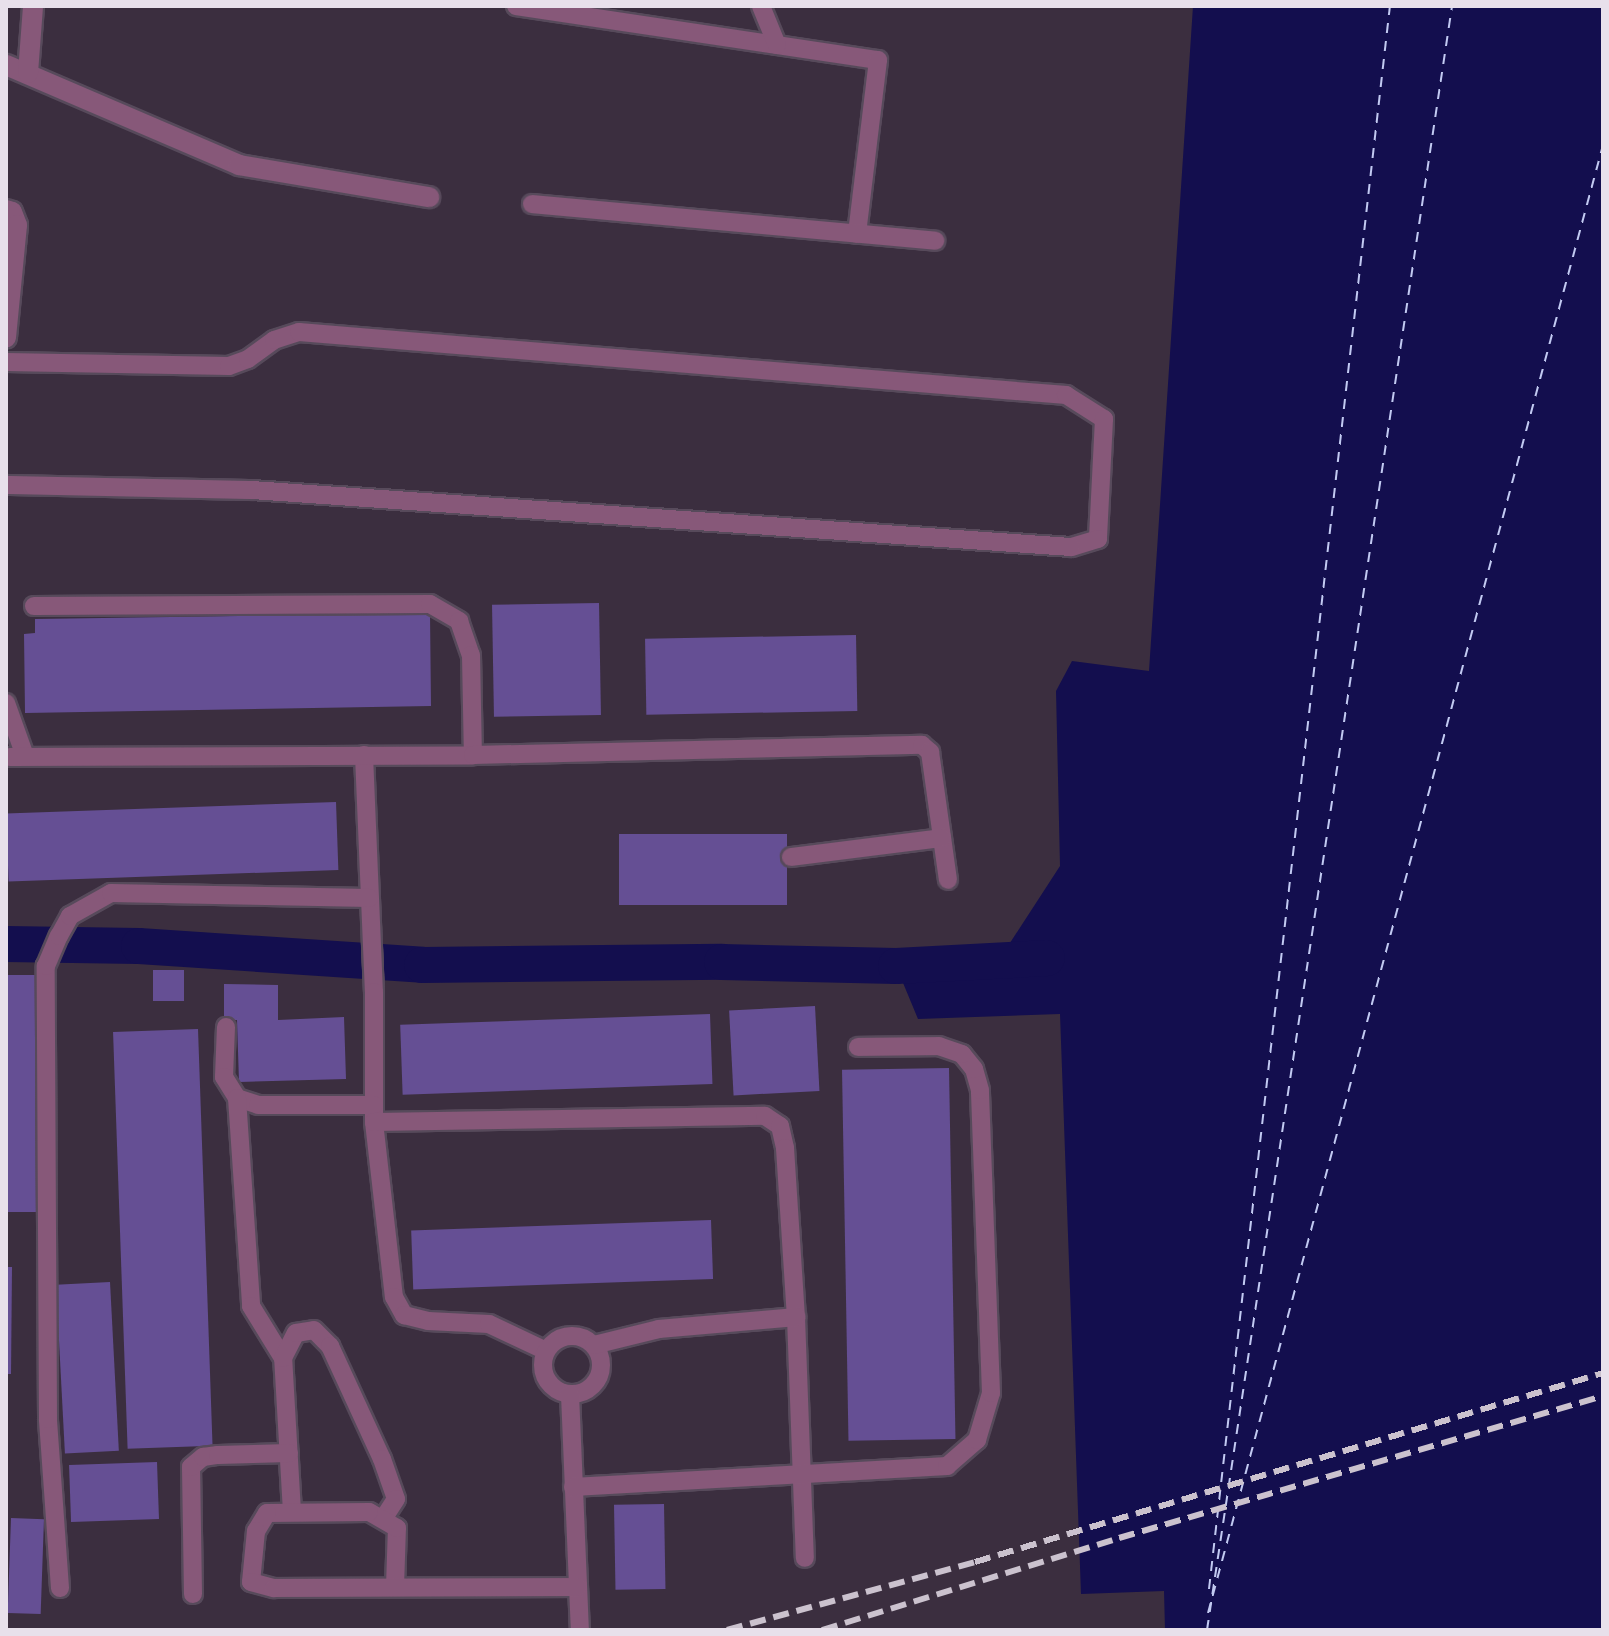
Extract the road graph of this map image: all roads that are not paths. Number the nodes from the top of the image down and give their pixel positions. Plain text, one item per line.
1 (33, 6) edge
2 (516, 6) edge
3 (761, 6) edge
4 (777, 45) junction
5 (6, 65) edge
6 (28, 73) junction
7 (429, 197) dead end
8 (532, 204) dead end
9 (6, 210) edge
10 (857, 234) junction
11 (935, 241) dead end
12 (6, 337) edge
13 (6, 362) edge
14 (6, 485) edge
15 (34, 606) dead end
16 (6, 703) edge
17 (364, 755) junction
18 (473, 755) junction
19 (942, 838) junction
20 (791, 857) dead end
21 (948, 880) dead end
22 (369, 898) junction
23 (226, 1027) dead end
24 (858, 1047) dead end
25 (237, 1098) junction
26 (374, 1114) junction
27 (796, 1317) junction
28 (594, 1345) junction
29 (546, 1351) junction
30 (283, 1358) junction
31 (570, 1394) junction
32 (289, 1453) junction
33 (802, 1477) junction
34 (573, 1487) junction
35 (292, 1512) junction
36 (383, 1519) junction
37 (805, 1558) dead end
38 (395, 1587) junction
39 (578, 1587) junction
40 (60, 1588) dead end
41 (193, 1594) dead end
42 (580, 1630) edge

1 - 6 street
2 - 4 lane
3 - 4 lane
4 - 10 lane
5 - 6 street
6 - 7 street
8 - 10 lane
9 - 12 street
10 - 11 lane
13 - 14 lane
15 - 18 lane
16 - 17 lane
17 - 18 lane
17 - 22 lane
18 - 19 lane
19 - 20 lane
19 - 21 lane
22 - 26 lane
22 - 40 lane
23 - 25 lane
24 - 33 lane
25 - 26 lane
25 - 30 lane
26 - 27 lane
26 - 29 lane
27 - 28 lane
27 - 33 lane
28 - 29 lane
28 - 31 lane
29 - 31 lane
30 - 32 lane
30 - 36 lane
31 - 34 lane
32 - 35 lane
32 - 41 lane
33 - 34 lane
33 - 37 lane
34 - 39 lane
35 - 36 lane
35 - 38 lane
36 - 38 lane
38 - 39 lane
39 - 42 lane

